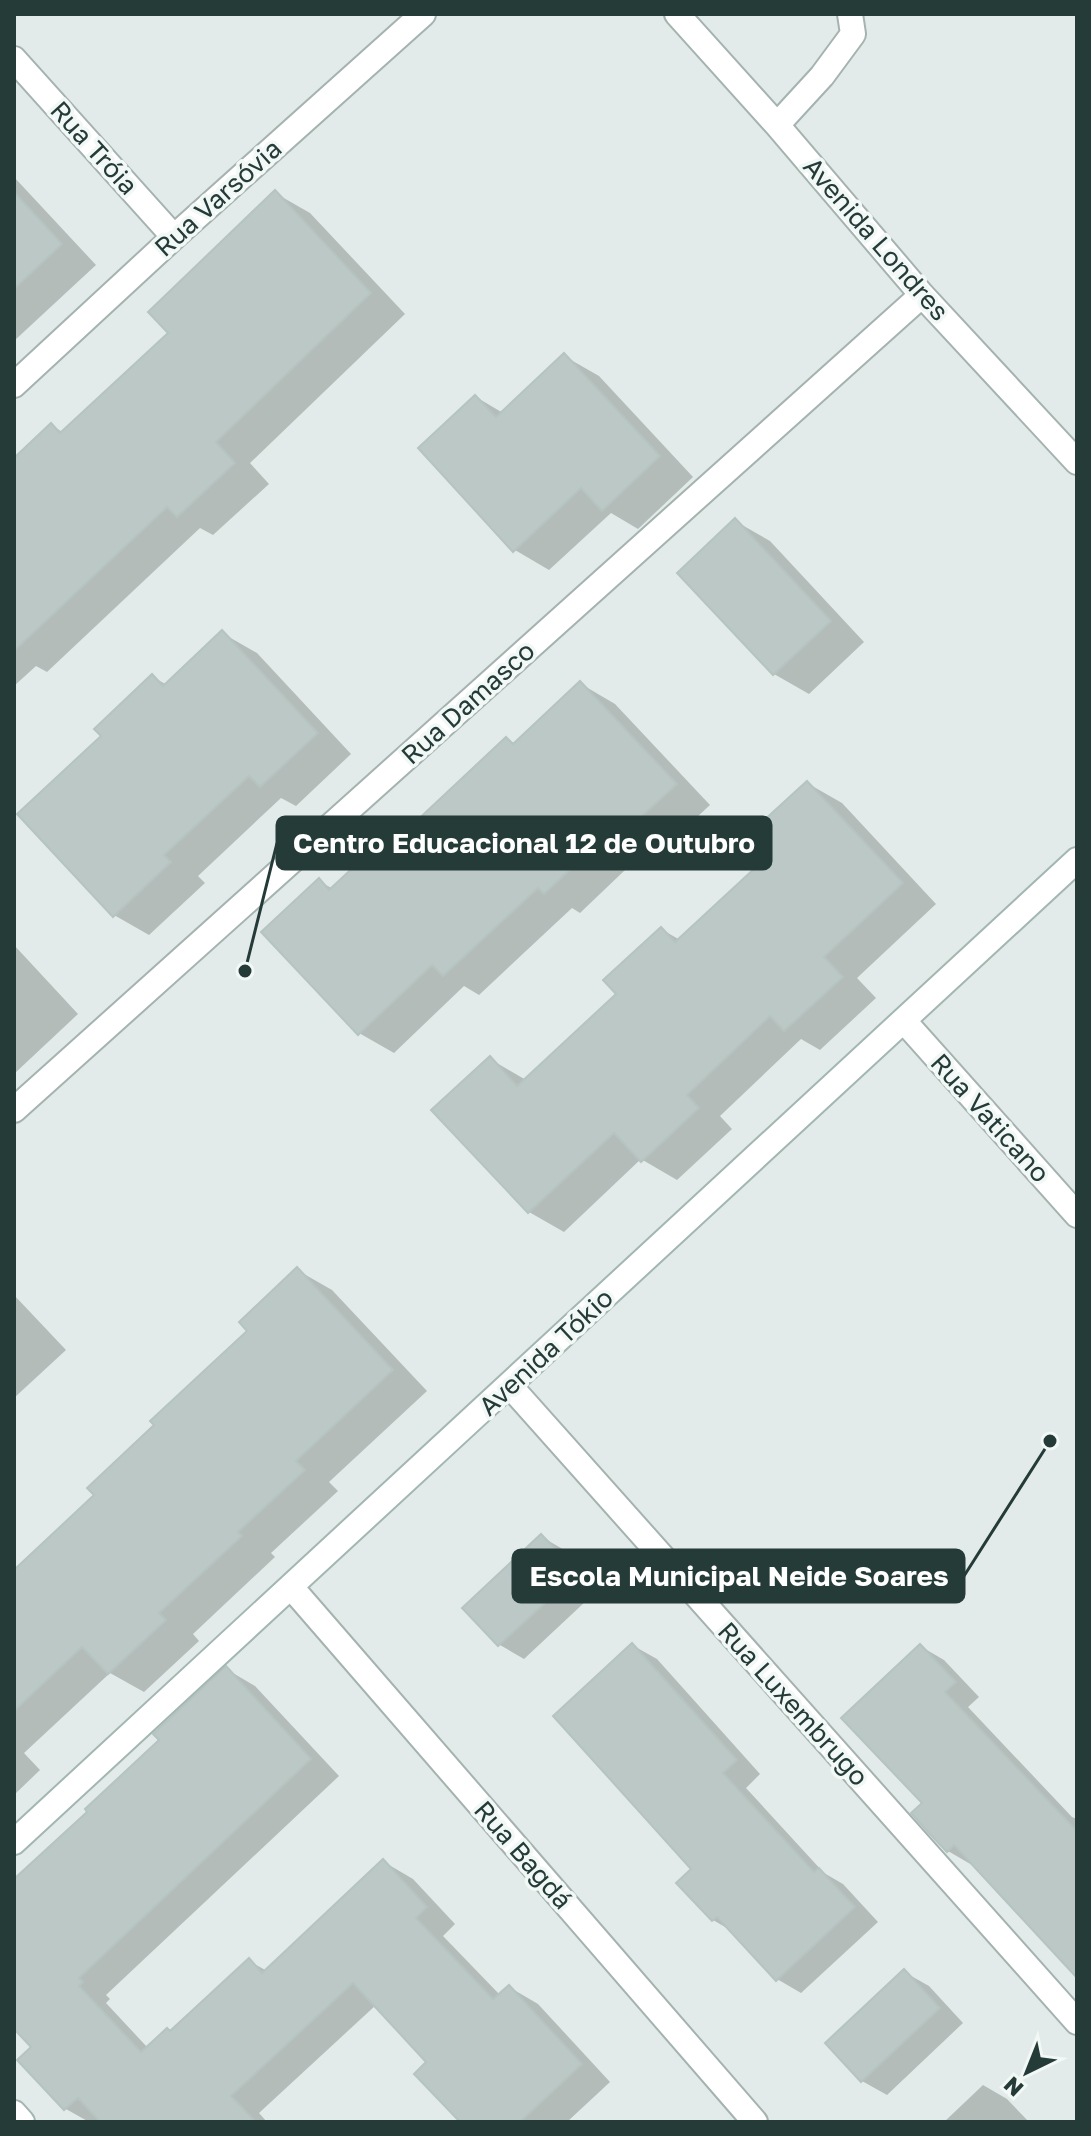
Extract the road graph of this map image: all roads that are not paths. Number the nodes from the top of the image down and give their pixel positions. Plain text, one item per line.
1 (423, 14) edge
2 (677, 14) edge
3 (850, 14) edge
4 (14, 59) edge
5 (777, 125) junction
6 (174, 237) junction
7 (922, 295) junction
8 (14, 385) edge
9 (1077, 462) edge
10 (1077, 860) edge
11 (904, 1021) junction
12 (14, 1110) edge
13 (1077, 1215) edge
14 (510, 1386) junction
15 (291, 1587) junction
16 (14, 1842) edge
17 (1077, 2022) edge
18 (14, 2113) edge
19 (22, 2122) edge
20 (755, 2122) edge

1 - 6 street, Rua Varsóvia
2 - 5 street, Avenida Londres
3 - 5 street
4 - 6 street, Rua Tróia
5 - 7 street, Avenida Londres
6 - 8 street, Rua Varsóvia
7 - 9 street, Avenida Londres
7 - 12 street, Rua Damasco
10 - 11 street, Avenida Tókio
11 - 13 street, Rua Vaticano
11 - 14 street, Avenida Tókio
14 - 15 street, Avenida Tókio
14 - 17 street, Rua Luxembrugo
15 - 16 street, Avenida Tókio
15 - 20 street, Rua Bagdá
18 - 19 street

